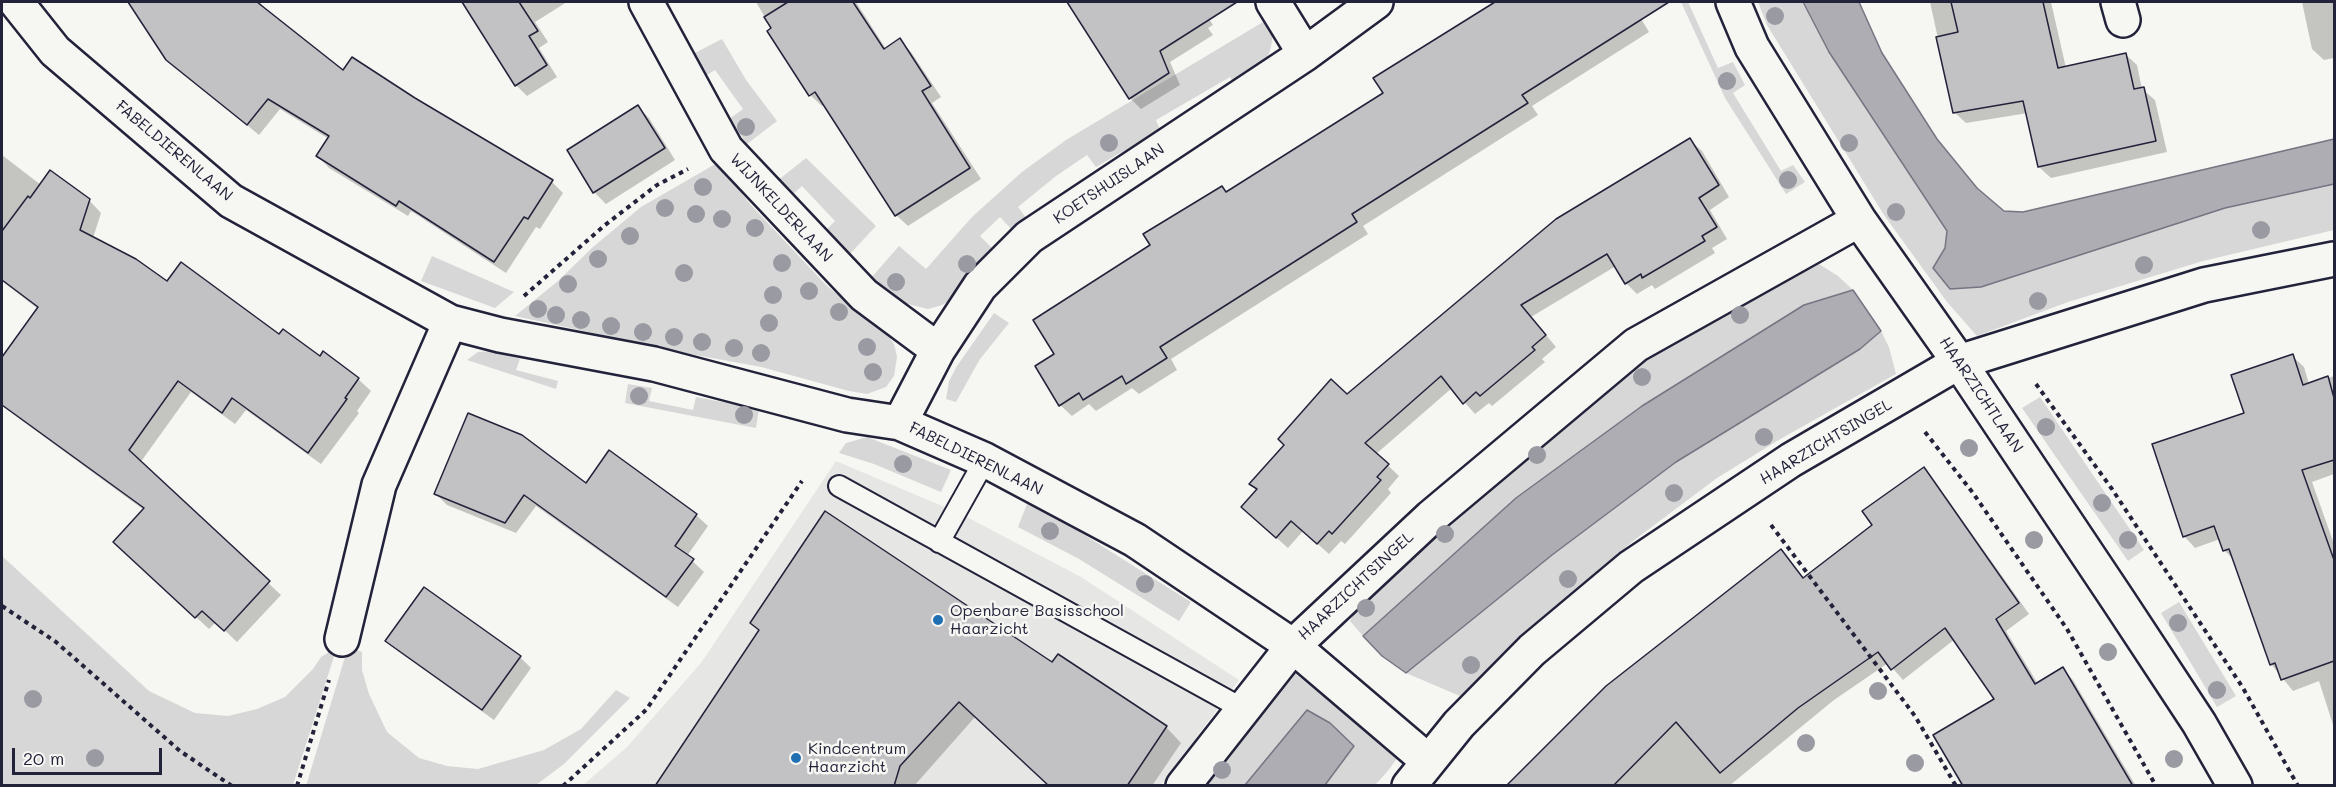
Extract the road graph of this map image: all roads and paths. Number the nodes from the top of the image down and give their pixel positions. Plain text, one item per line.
1 (16, 2) edge
2 (646, 2) edge
3 (1273, 2) edge
4 (1376, 2) edge
5 (1733, 2) edge
6 (1305, 54) junction
7 (726, 149) junction
8 (1859, 220) junction
9 (2334, 259) edge
10 (450, 322) junction
11 (500, 335) junction
12 (2009, 347) junction
13 (938, 350) junction
14 (1959, 362) junction
15 (1899, 398) junction
16 (900, 423) junction
17 (985, 460) junction
18 (807, 474) dead end
19 (839, 486) dead end
20 (1746, 491) junction
21 (939, 542) junction
22 (2, 606) edge
23 (342, 639) joint
24 (1293, 646) junction
25 (1243, 710) junction
26 (1418, 773) edge
27 (232, 786) edge
28 (297, 786) edge
29 (563, 786) edge
30 (1183, 786) edge
31 (1956, 786) edge
32 (2156, 786) edge
33 (2235, 786) edge
34 (2298, 786) edge

1 - 10 street, FABELDIERENLAAN
2 - 7 street, WIJNKELDERLAAN
3 - 6 street
4 - 6 street, KOETSHUISLAAN
5 - 8 street, HAARZICHTLAAN
6 - 13 street, KOETSHUISLAAN
7 - 11 path
7 - 13 street, WIJNKELDERLAAN
8 - 14 street, HAARZICHTLAAN
8 - 24 street, HAARZICHTSINGEL
9 - 12 street, HAARZICHTSINGEL
10 - 11 street, FABELDIERENLAAN
10 - 23 street
11 - 16 street, FABELDIERENLAAN
12 - 14 street, HAARZICHTSINGEL
12 - 34 path
13 - 16 street, KOETSHUISLAAN
14 - 15 street, HAARZICHTSINGEL
14 - 33 street, HAARZICHTLAAN
15 - 20 street, HAARZICHTSINGEL
15 - 32 path
16 - 17 street, FABELDIERENLAAN
17 - 21 lane
17 - 24 street, FABELDIERENLAAN
18 - 29 path
19 - 21 lane
20 - 26 street, HAARZICHTSINGEL
20 - 31 path
21 - 25 lane
22 - 27 path
23 - 28 path
24 - 25 street, HAARZICHTSINGEL
24 - 26 street, FABELDIERENLAAN
25 - 30 street, HAARZICHTSINGEL

